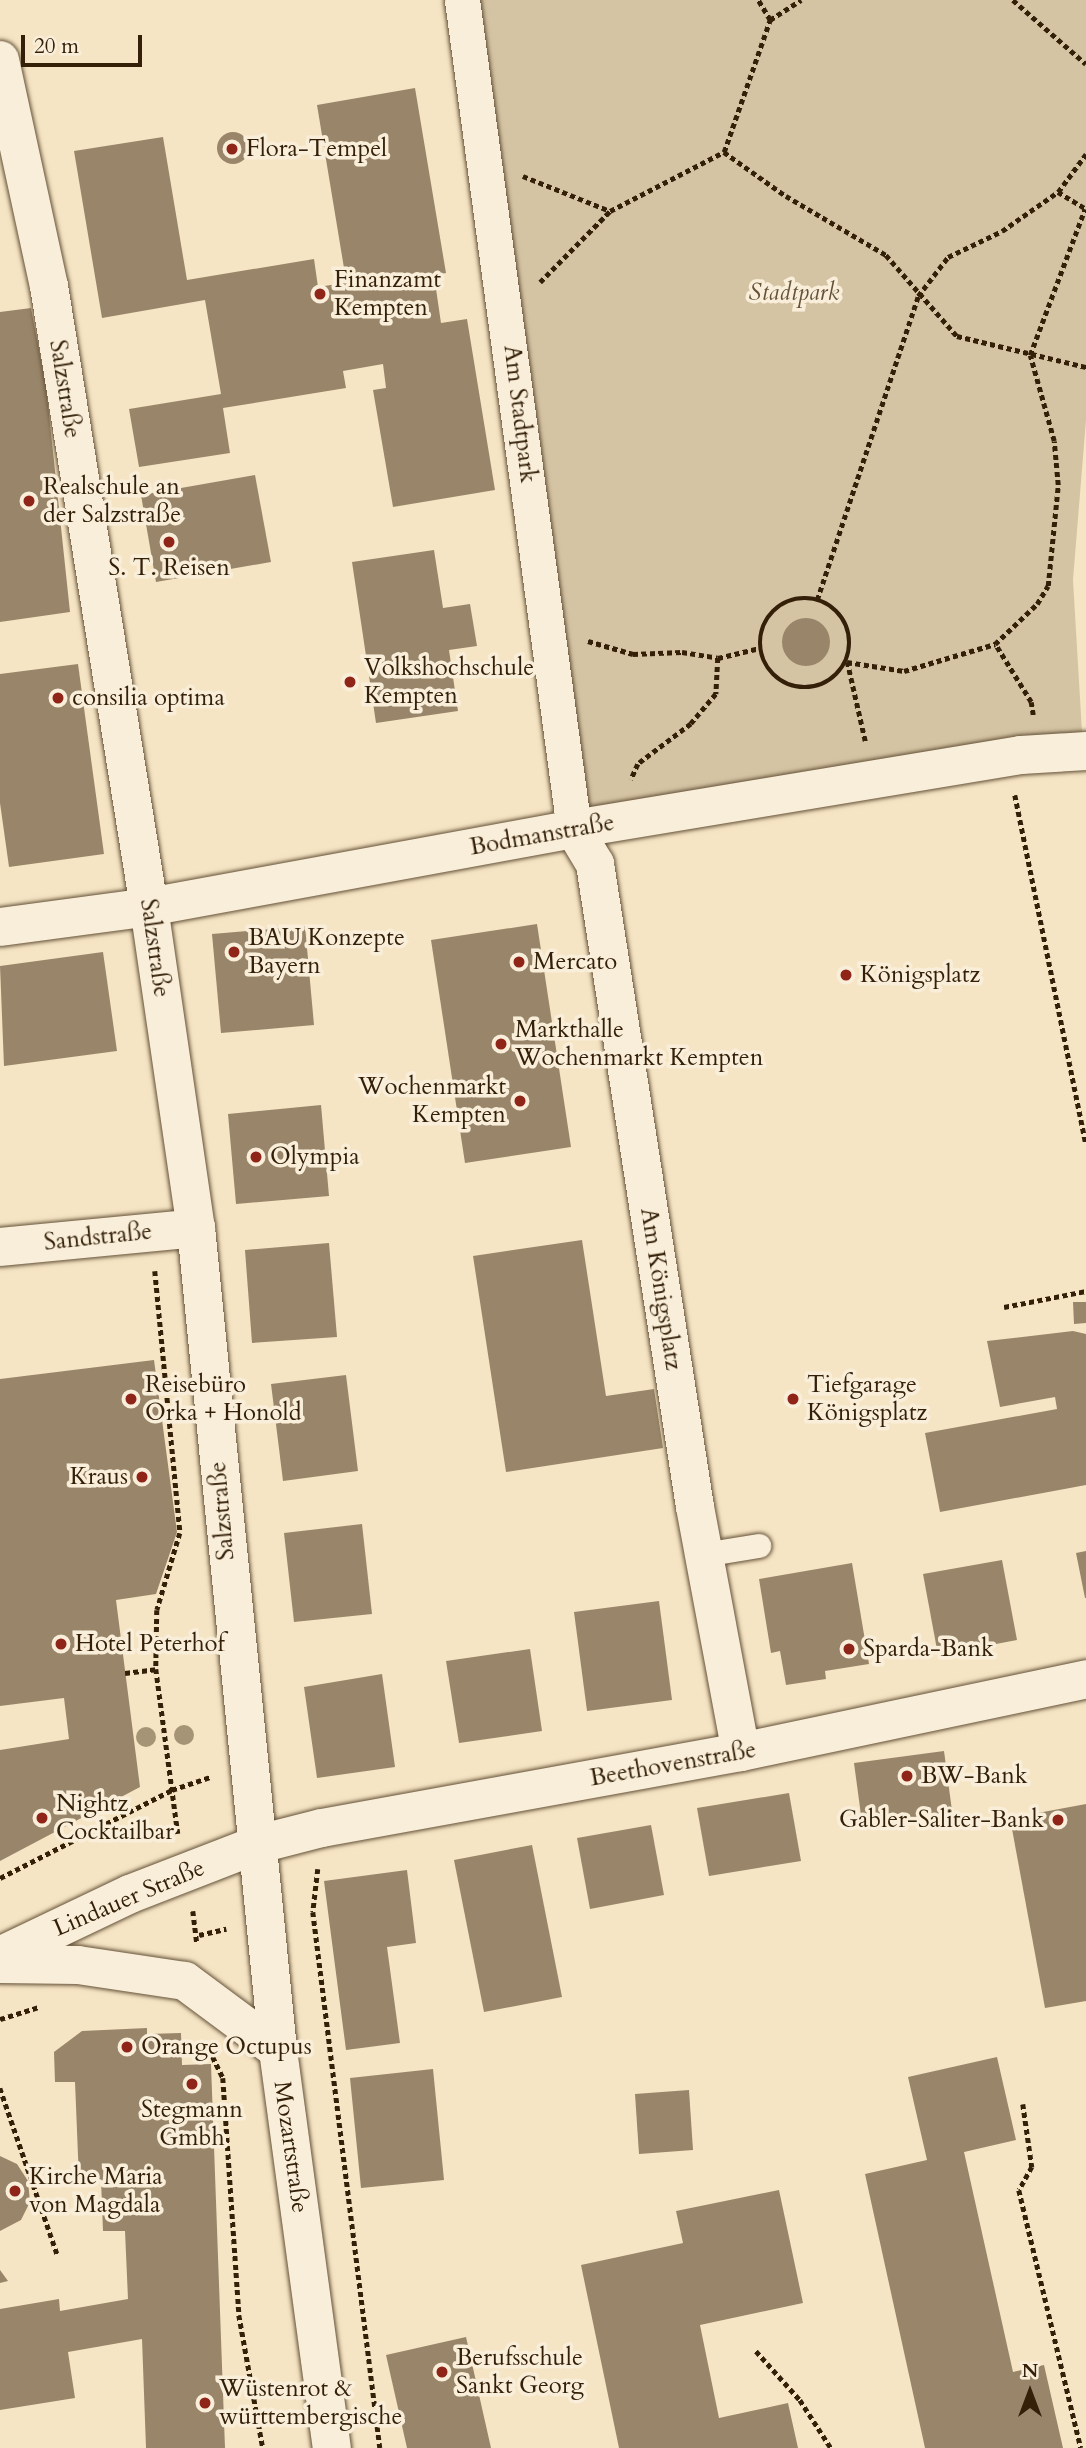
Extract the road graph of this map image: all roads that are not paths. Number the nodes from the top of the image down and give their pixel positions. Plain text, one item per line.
1 (462, 0) edge
2 (1, 72) edge
3 (1086, 751) edge
4 (574, 829) junction
5 (149, 907) junction
6 (0, 927) edge
7 (196, 1228) junction
8 (0, 1247) edge
9 (759, 1546) dead end
10 (704, 1555) junction
11 (1086, 1679) edge
12 (741, 1752) junction
13 (259, 1844) junction
14 (0, 1956) edge
15 (0, 1964) edge
16 (278, 2050) junction
17 (332, 2448) edge

1 - 4 street, Am Stadtpark
2 - 5 street, Salzstraße
3 - 4 street, Bodmanstraße
4 - 5 street, Bodmanstraße
4 - 10 street, Am Königsplatz
5 - 6 street, Bodmanstraße
5 - 7 street, Salzstraße
7 - 8 street, Sandstraße
7 - 13 street, Salzstraße
9 - 10 lane
10 - 12 street, Am Königsplatz
11 - 12 street, Beethovenstraße
12 - 13 street, Beethovenstraße
13 - 14 street, Lindauer Straße
13 - 16 street, Mozartstraße
15 - 16 street
16 - 17 street, Mozartstraße

